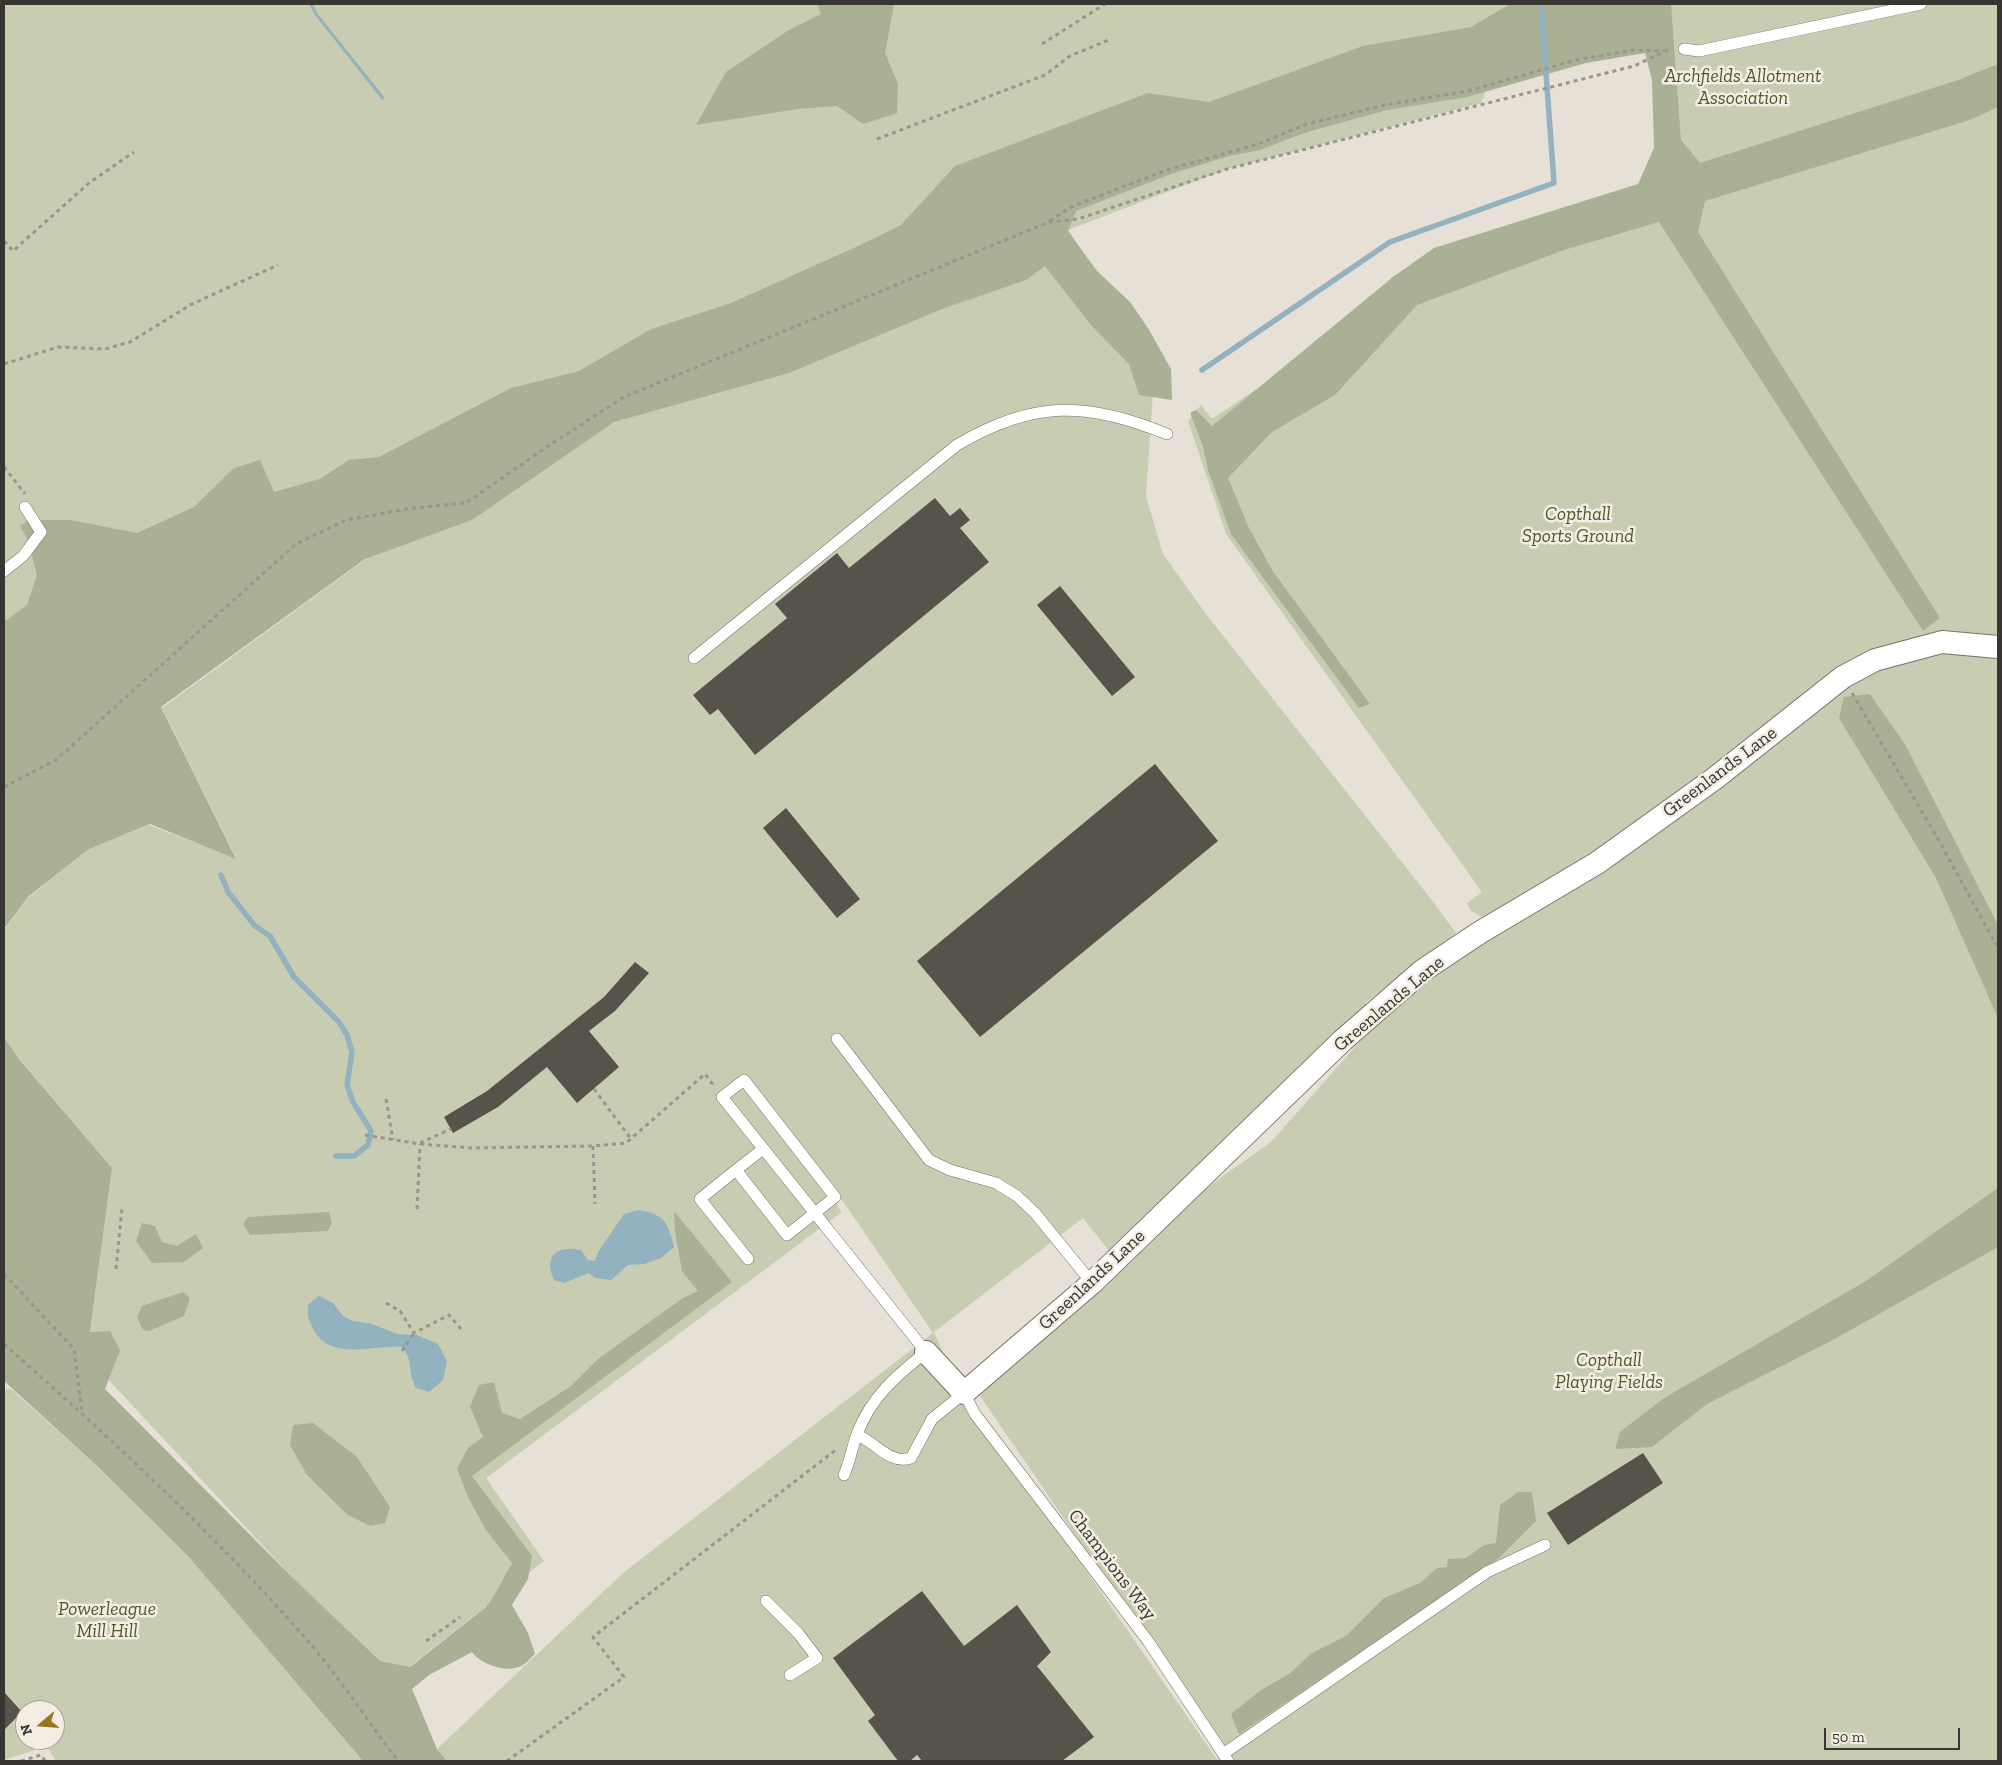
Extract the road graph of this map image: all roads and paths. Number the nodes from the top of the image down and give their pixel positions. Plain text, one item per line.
1 (1105, 4) edge
2 (1921, 4) edge
3 (1111, 39) dead end
4 (1042, 44) dead end
5 (1684, 49) joint
6 (1667, 51) junction
7 (877, 139) dead end
8 (134, 152) dead end
9 (1049, 222) junction
10 (4, 241) edge
11 (278, 265) dead end
12 (4, 364) edge
13 (1167, 434) dead end
14 (4, 467) edge
15 (25, 501) joint
16 (4, 571) edge
17 (1998, 647) edge
18 (694, 658) dead end
19 (1844, 677) junction
20 (4, 787) edge
21 (1998, 948) edge
22 (837, 1040) dead end
23 (594, 1088) dead end
24 (726, 1094) junction
25 (386, 1099) dead end
26 (451, 1129) dead end
27 (365, 1135) dead end
28 (631, 1139) junction
29 (393, 1140) junction
30 (420, 1144) junction
31 (593, 1146) junction
32 (763, 1150) junction
33 (736, 1170) junction
34 (595, 1204) dead end
35 (122, 1208) dead end
36 (417, 1209) dead end
37 (814, 1214) junction
38 (748, 1260) dead end
39 (116, 1269) dead end
40 (4, 1274) edge
41 (1092, 1284) junction
42 (386, 1303) dead end
43 (462, 1330) dead end
44 (414, 1333) junction
45 (4, 1344) edge
46 (402, 1351) dead end
47 (926, 1352) junction
48 (964, 1393) junction
49 (82, 1413) junction
50 (857, 1435) junction
51 (840, 1441) dead end
52 (844, 1475) dead end
53 (1545, 1545) dead end
54 (766, 1601) dead end
55 (460, 1617) dead end
56 (426, 1641) dead end
57 (790, 1675) dead end
58 (1225, 1758) edge
59 (21, 1761) edge
60 (45, 1761) edge
61 (398, 1761) edge
62 (507, 1761) edge

1 - 4 path
2 - 5 lane
3 - 7 path
5 - 6 path
6 - 9 path
6 - 9 path
8 - 10 path
9 - 20 path
11 - 12 path
13 - 18 lane
14 - 15 path
15 - 16 lane
17 - 19 street, Greenlands Lane
19 - 21 path
19 - 41 street, Greenlands Lane
22 - 41 lane
23 - 28 path
24 - 28 path
24 - 32 lane
24 - 37 lane
25 - 29 path
26 - 30 path
27 - 29 path
28 - 31 path
29 - 30 path
30 - 31 path
30 - 36 path
31 - 34 path
32 - 33 lane
32 - 37 lane
33 - 37 lane
33 - 38 lane
35 - 39 path
37 - 47 lane
40 - 49 path
41 - 48 street, Greenlands Lane
42 - 44 path
43 - 44 path
44 - 46 path
45 - 49 path
47 - 48 street
47 - 50 lane
48 - 50 lane
48 - 58 lane, Champions Way
49 - 61 path
50 - 52 lane
51 - 62 path
53 - 58 lane
54 - 57 lane
55 - 56 path
59 - 60 path

